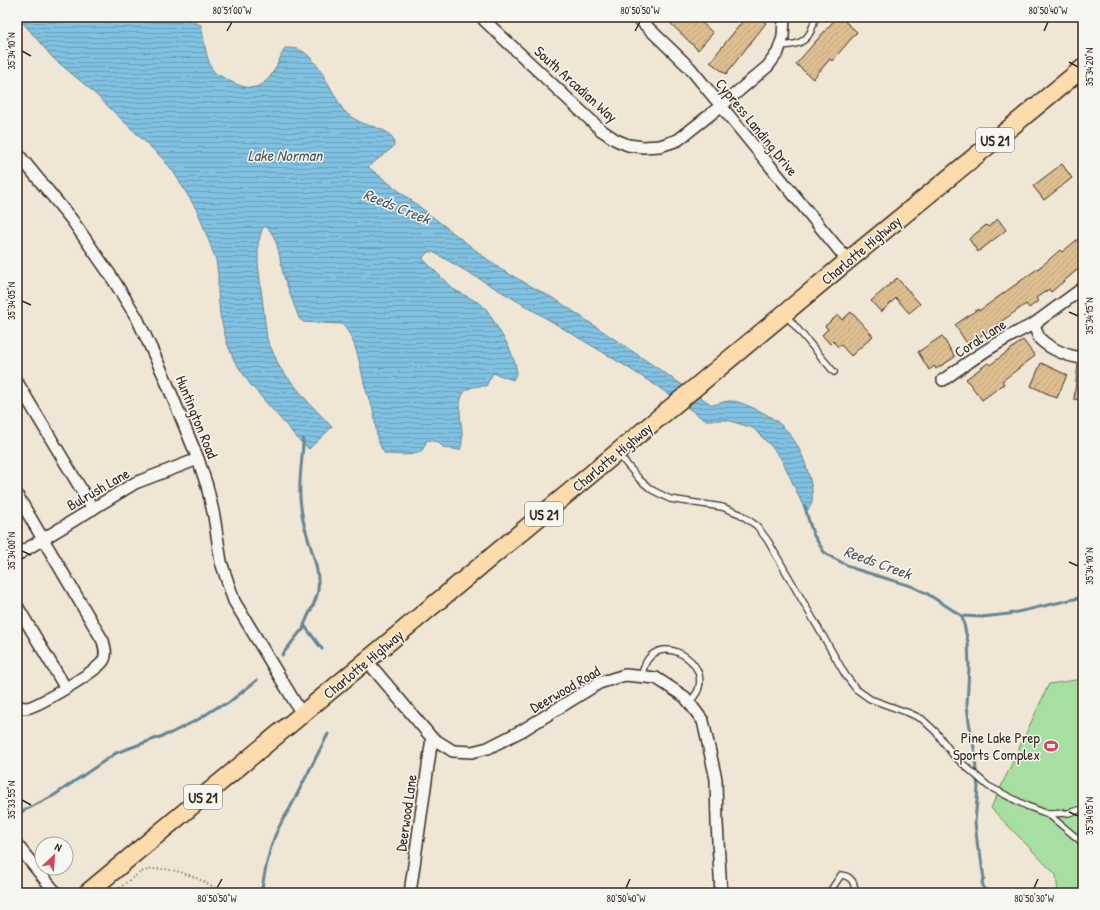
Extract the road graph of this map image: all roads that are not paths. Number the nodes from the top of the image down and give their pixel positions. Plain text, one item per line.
1 (482, 17) edge
2 (637, 17) edge
3 (784, 17) edge
4 (815, 17) edge
5 (780, 46) junction
6 (1083, 68) edge
7 (721, 106) junction
8 (17, 153) edge
9 (848, 261) junction
10 (1083, 288) edge
11 (785, 314) junction
12 (1034, 324) junction
13 (1083, 358) edge
14 (834, 372) dead end
15 (943, 380) dead end
16 (17, 382) edge
17 (618, 453) junction
18 (198, 459) junction
19 (17, 495) edge
20 (93, 509) junction
21 (43, 539) junction
22 (17, 555) edge
23 (17, 606) edge
24 (367, 661) junction
25 (641, 676) junction
26 (65, 688) junction
27 (689, 703) junction
28 (17, 707) edge
29 (302, 714) junction
30 (432, 738) junction
31 (1083, 809) edge
32 (1048, 814) junction
33 (1083, 843) edge
34 (17, 845) edge
35 (56, 893) edge
36 (87, 893) edge
37 (410, 893) edge
38 (721, 893) edge
39 (829, 893) edge
40 (854, 893) edge

1 - 7 street, South Arcadian Way
2 - 7 street, Cypress Landing Drive
3 - 5 street, South Arcadian Way
4 - 5 lane
5 - 7 street, South Arcadian Way
6 - 9 main road, Charlotte Highway / US 21
7 - 9 street, Cypress Landing Drive
8 - 18 street, Huntington Road
9 - 11 main road, Charlotte Highway / US 21
10 - 12 street, Coral Lane
11 - 14 lane
11 - 17 main road, Charlotte Highway / US 21
12 - 13 street
12 - 15 street, Coral Lane
16 - 20 street
17 - 24 main road, Charlotte Highway / US 21
17 - 32 lane
18 - 20 street, Bulrush Lane
18 - 29 street, Huntington Road
19 - 21 street
20 - 21 street, Bulrush Lane
21 - 22 street, Bulrush Lane
21 - 26 street
23 - 26 street
24 - 29 main road, Charlotte Highway / US 21
24 - 30 street, Deerwood Road
25 - 27 street, Deerwood Road
25 - 27 lane
25 - 30 street, Deerwood Road
26 - 28 street
27 - 38 street, Deerwood Road
29 - 36 main road, Charlotte Highway / US 21
30 - 37 street, Deerwood Lane
31 - 32 lane
32 - 33 lane
34 - 35 street
39 - 40 lane

